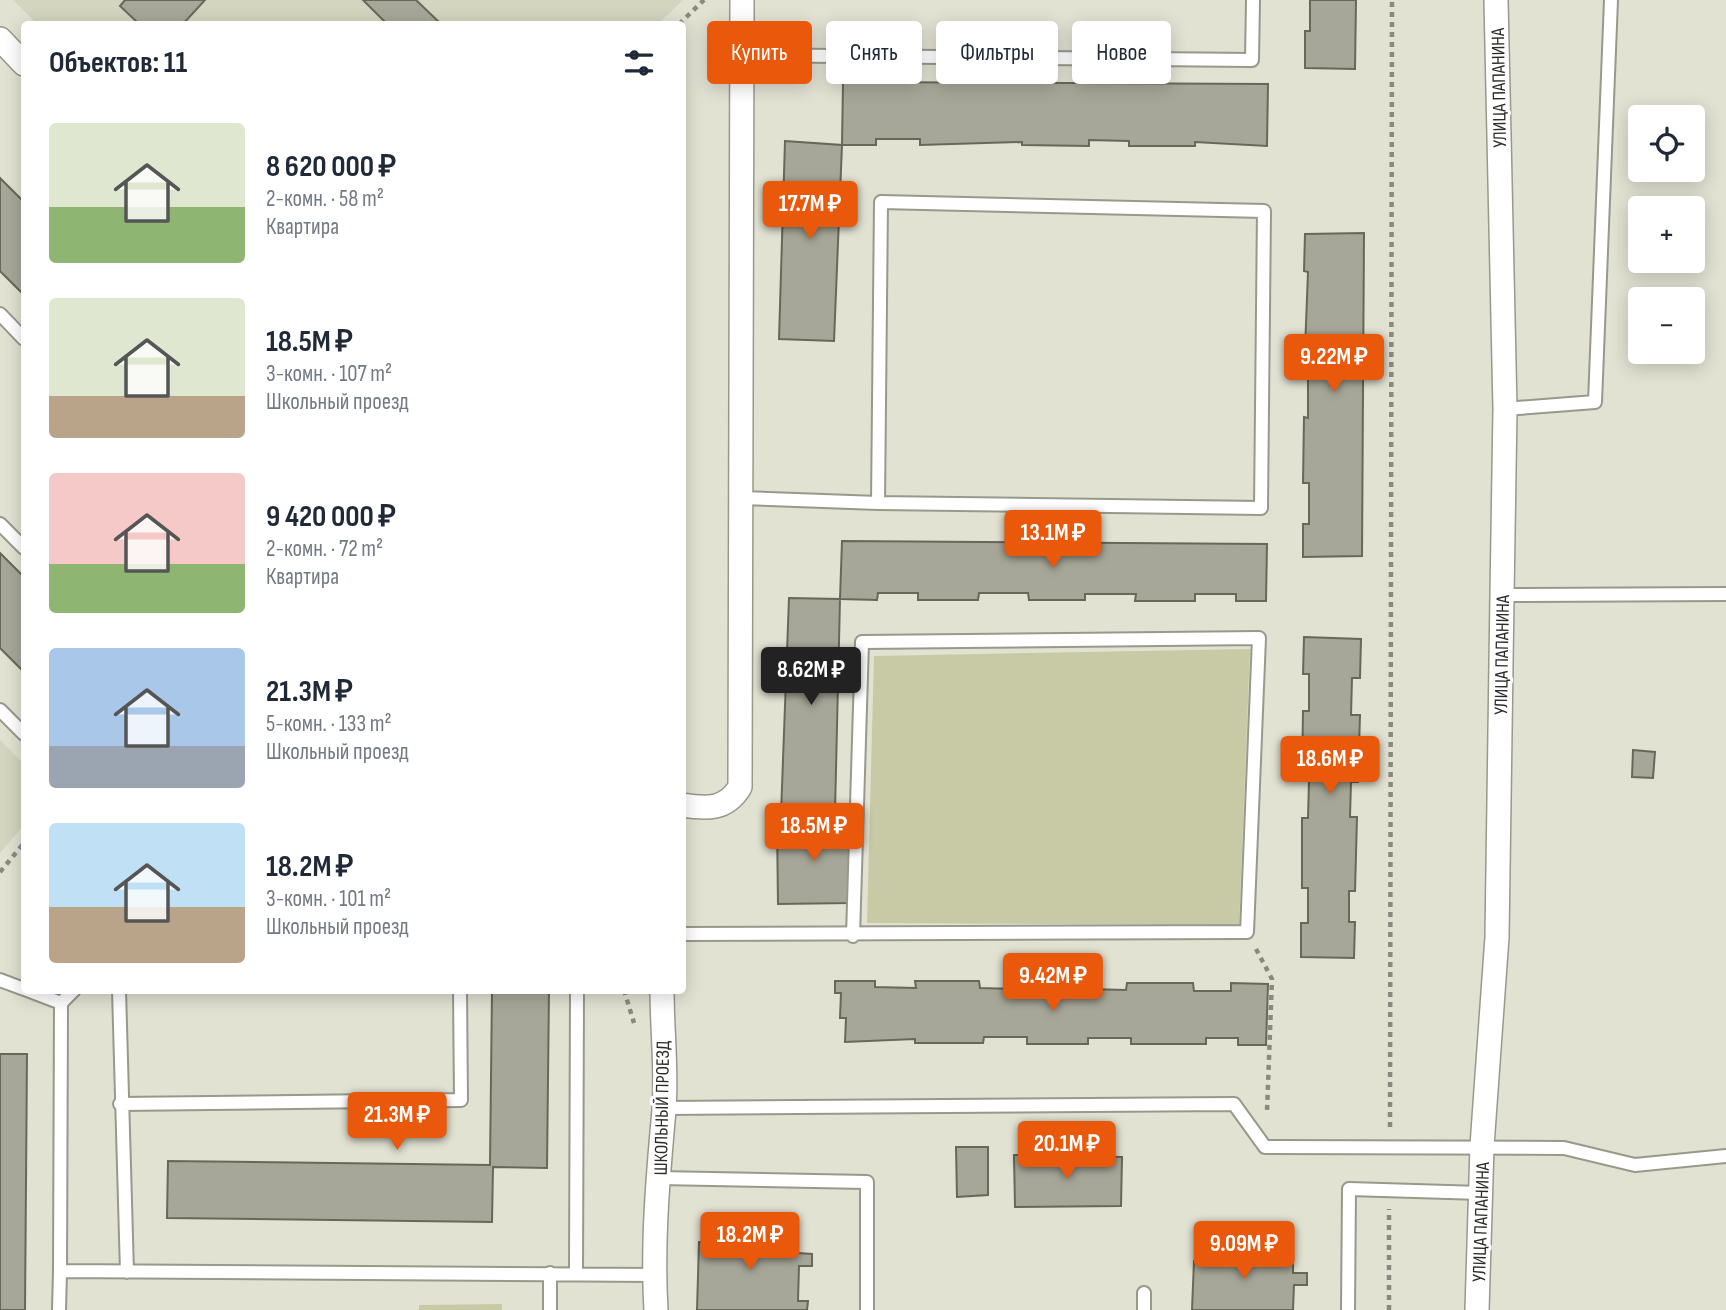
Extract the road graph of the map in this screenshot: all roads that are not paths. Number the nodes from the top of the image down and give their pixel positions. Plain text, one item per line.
1 (742, 0) edge
2 (1253, 0) edge
3 (1496, 0) edge
4 (1611, 0) edge
5 (742, 21) edge
6 (2, 45) edge
7 (812, 56) edge
8 (21, 61) edge
9 (742, 84) edge
10 (0, 314) edge
11 (21, 336) edge
12 (1504, 409) junction
13 (740, 498) junction
14 (878, 503) junction
15 (0, 524) edge
16 (21, 545) edge
17 (1726, 594) edge
18 (1502, 595) junction
19 (0, 710) edge
20 (21, 731) edge
21 (686, 806) edge
22 (686, 934) edge
23 (853, 936) junction
24 (0, 980) edge
25 (21, 988) edge
26 (37, 994) edge
27 (70, 994) edge
28 (119, 994) edge
29 (460, 994) edge
30 (577, 994) edge
31 (662, 994) edge
32 (61, 1003) junction
33 (120, 1104) junction
34 (664, 1108) junction
35 (1482, 1146) junction
36 (1726, 1156) edge
37 (659, 1178) junction
38 (1481, 1193) junction
39 (60, 1271) junction
40 (127, 1272) junction
41 (551, 1273) junction
42 (576, 1273) junction
43 (654, 1275) junction
44 (1144, 1293) dead end
45 (59, 1310) edge
46 (550, 1310) edge
47 (656, 1310) edge
48 (867, 1310) edge
49 (1144, 1310) edge
50 (1349, 1310) edge
51 (1477, 1310) edge

1 - 5 street
2 - 7 lane
3 - 12 street, УЛИЦА ПАПАНИНА
4 - 12 lane
6 - 8 street
9 - 13 street
10 - 11 lane
12 - 18 street, УЛИЦА ПАПАНИНА
13 - 14 lane
13 - 21 street
14 - 14 lane
15 - 16 lane
17 - 18 lane
18 - 35 street, УЛИЦА ПАПАНИНА
19 - 20 lane
22 - 23 lane
23 - 23 lane
24 - 25 lane
26 - 32 lane
27 - 32 lane
28 - 33 lane
29 - 33 lane
30 - 42 lane
31 - 34 street, ШКОЛЬНЫЙ ПРОЕЗД
32 - 39 lane
33 - 40 lane
34 - 35 lane
34 - 37 street, ШКОЛЬНЫЙ ПРОЕЗД
35 - 36 lane
35 - 38 street, УЛИЦА ПАПАНИНА
37 - 43 street, ШКОЛЬНЫЙ ПРОЕЗД
37 - 48 lane
38 - 50 lane
38 - 51 street, УЛИЦА ПАПАНИНА
39 - 40 lane
39 - 45 lane
40 - 41 lane
41 - 42 lane
41 - 46 lane
42 - 43 lane
43 - 47 street, ШКОЛЬНЫЙ ПРОЕЗД
44 - 49 lane

